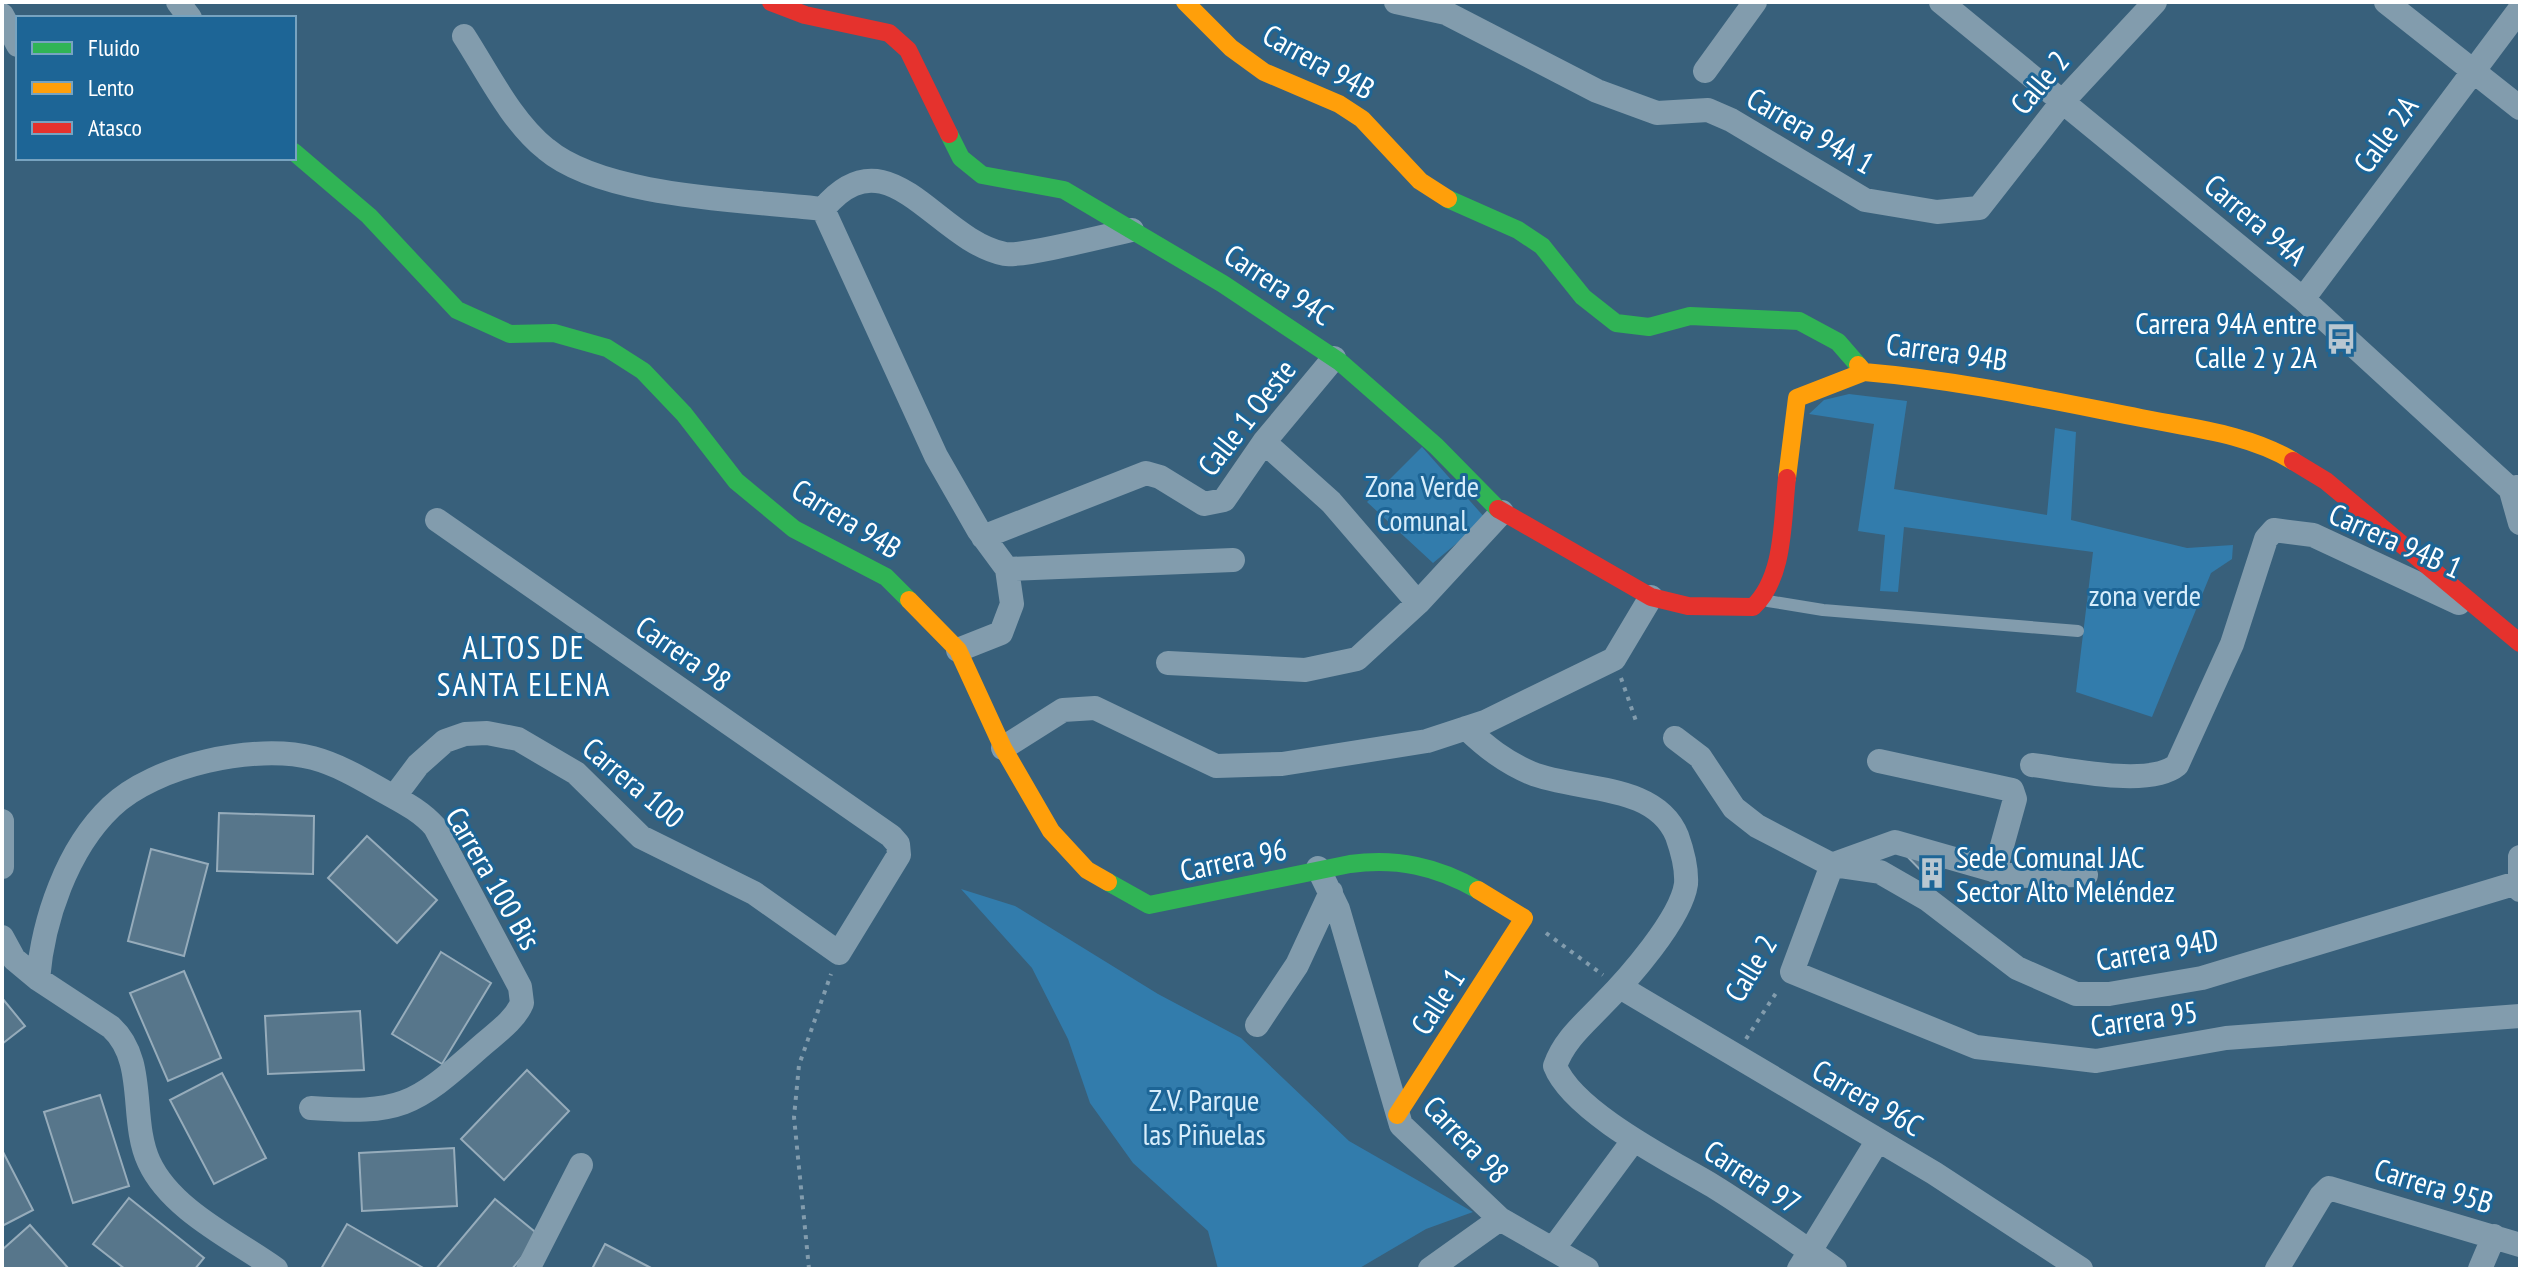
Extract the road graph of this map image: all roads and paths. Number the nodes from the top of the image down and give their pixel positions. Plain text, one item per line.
1 (771, 2) edge
2 (1185, 2) edge
3 (1396, 2) edge
4 (1755, 2) edge
5 (1941, 2) edge
6 (2155, 2) edge
7 (2386, 2) edge
8 (2520, 9) edge
9 (2, 15) edge
10 (464, 36) dead end
11 (16, 41) edge
12 (2472, 70) junction
13 (1705, 71) dead end
14 (2063, 101) junction
15 (2520, 108) edge
16 (296, 154) edge
17 (1979, 208) joint
18 (823, 209) junction
19 (1132, 230) junction
20 (2303, 299) junction
21 (1334, 358) junction
22 (1864, 372) junction
23 (1264, 442) junction
24 (2517, 490) edge
25 (1502, 512) junction
26 (437, 520) dead end
27 (2520, 523) edge
28 (983, 537) junction
29 (1233, 560) dead end
30 (1007, 569) junction
31 (1651, 597) junction
32 (1764, 597) junction
33 (1418, 603) junction
34 (2490, 618) junction
35 (2078, 631) dead end
36 (2520, 643) edge
37 (958, 650) junction
38 (1614, 659) junction
39 (1168, 663) dead end
40 (1636, 721) dead end
41 (1466, 728) junction
42 (1675, 738) dead end
43 (1003, 748) junction
44 (1879, 761) dead end
45 (2032, 765) dead end
46 (394, 797) junction
47 (2, 821) edge
48 (2520, 857) edge
49 (1832, 865) junction
50 (2, 867) edge
51 (1318, 868) junction
52 (1995, 871) junction
53 (2086, 875) dead end
54 (2519, 886) edge
55 (1331, 892) junction
56 (1524, 918) junction
57 (2, 937) edge
58 (839, 953) junction
59 (1792, 972) junction
60 (38, 979) junction
61 (1620, 987) junction
62 (2520, 1016) edge
63 (1257, 1025) dead end
64 (1736, 1057) junction
65 (311, 1108) dead end
66 (1397, 1115) junction
67 (1878, 1140) junction
68 (1633, 1141) junction
69 (581, 1165) dead end
70 (1500, 1219) junction
71 (2494, 1236) junction
72 (2520, 1245) edge
73 (1553, 1249) junction
74 (1457, 1260) edge
75 (1804, 1260) edge
76 (2067, 1265) edge
77 (1581, 1268) edge
78 (276, 1269) edge
79 (528, 1269) edge
80 (809, 1269) edge
81 (1430, 1269) edge
82 (1835, 1269) edge
83 (2277, 1269) edge
84 (2480, 1269) edge

1 - 19 street, Carrera 94C
2 - 22 street, Carrera 94B
3 - 17 street, Carrera 94A 1
4 - 13 street
5 - 14 street, Carrera 94A
6 - 14 street, Calle 2
7 - 12 street
8 - 12 street, Calle 2A
9 - 11 street
10 - 18 street
12 - 15 street
12 - 20 street, Calle 2A
14 - 17 street, Calle 2
14 - 20 street, Carrera 94A
16 - 37 street, Carrera 94B
18 - 19 street
18 - 28 street
19 - 21 street, Carrera 94C
20 - 24 street, Carrera 94A
21 - 23 street, Calle 1 Oeste
21 - 25 street, Carrera 94C
22 - 32 street
22 - 34 street, Carrera 94B
23 - 28 street, Calle 1 Oeste
23 - 33 street
24 - 27 street
25 - 31 street, Carrera 94C
25 - 33 street
26 - 58 street, Carrera 98
28 - 30 street
29 - 30 street
30 - 37 street
31 - 32 street, Carrera 94C
31 - 38 street
32 - 35 lane
33 - 39 street
34 - 36 street, Carrera 94B
34 - 45 street, Carrera 94B 1
37 - 43 street, Carrera 96
38 - 40 path
38 - 41 street
41 - 43 street
41 - 61 street, Carrera 97
42 - 49 street, Carrera 94D
43 - 51 street, Carrera 96
44 - 52 street
46 - 58 street, Carrera 100
46 - 60 street, Carrera 100 Bis
46 - 65 street, Carrera 100 Bis
47 - 50 street
48 - 54 street
49 - 52 street
49 - 54 street, Carrera 94D
49 - 59 street, Calle 2
51 - 55 street, Carrera 98
51 - 56 street, Carrera 96
52 - 53 street
55 - 63 street
55 - 66 street, Carrera 98
56 - 61 path
56 - 66 street, Calle 1
57 - 60 street
58 - 80 path
59 - 62 street, Carrera 95
59 - 64 path, Calle 2
60 - 78 street
61 - 64 street, Carrera 96C
61 - 68 street, Carrera 97
64 - 67 street, Carrera 96C
66 - 70 street, Carrera 98
67 - 75 street
67 - 76 street, Carrera 96C
68 - 73 street
68 - 75 street, Carrera 97
69 - 79 street
70 - 73 street, Carrera 98
70 - 74 street
71 - 72 street, Carrera 95B
71 - 83 street, Carrera 95B
71 - 84 street
73 - 77 street, Carrera 98
74 - 81 street
75 - 82 street, Carrera 97

